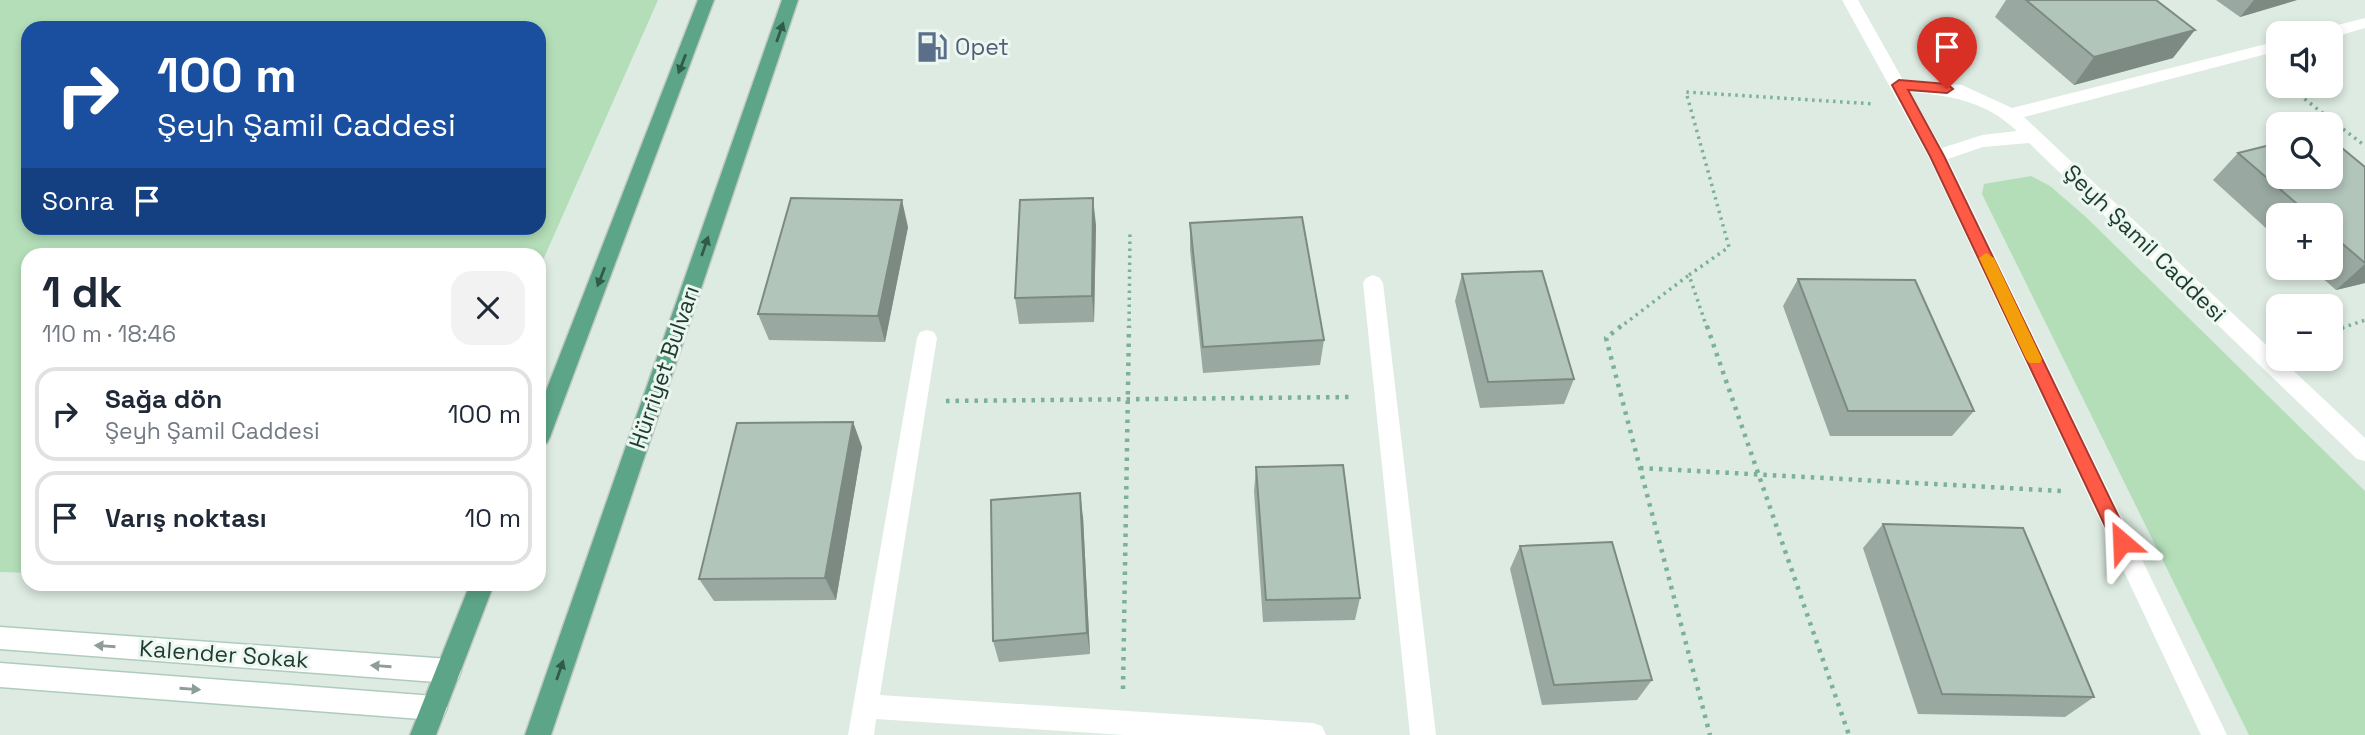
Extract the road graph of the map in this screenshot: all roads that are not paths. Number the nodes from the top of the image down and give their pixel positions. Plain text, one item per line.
1 (706, 0) edge
2 (790, 0) edge
3 (1850, 0) edge
4 (2365, 23) edge
5 (2343, 29) edge
6 (2266, 49) edge
7 (1899, 85) junction
8 (2010, 114) junction
9 (2033, 136) junction
10 (1937, 156) junction
11 (1373, 283) dead end
12 (927, 338) dead end
13 (546, 419) edge
14 (2365, 452) edge
15 (479, 591) edge
16 (0, 638) edge
17 (449, 671) junction
18 (0, 675) edge
19 (866, 706) junction
20 (434, 708) junction
21 (423, 735) edge
22 (538, 735) edge
23 (861, 735) edge
24 (1313, 735) edge
25 (1423, 735) edge
26 (2214, 735) edge

1 -> 13 main road
22 -> 2 main road, Hürriyet Bulvarı
3 - 7 street
4 - 5 street
6 - 8 street
7 - 8 street, Şeyh Şamil Caddesi
7 - 10 street
8 - 9 street, Şeyh Şamil Caddesi
9 - 10 street
9 - 14 street, Şeyh Şamil Caddesi
10 - 26 street
11 - 25 street
12 - 19 street
15 - 17 main road
17 -> 16 street, Kalender Sokak
17 - 20 main road
18 -> 20 street, Kalender Sokak
19 - 23 street
19 - 24 street
20 - 21 main road

